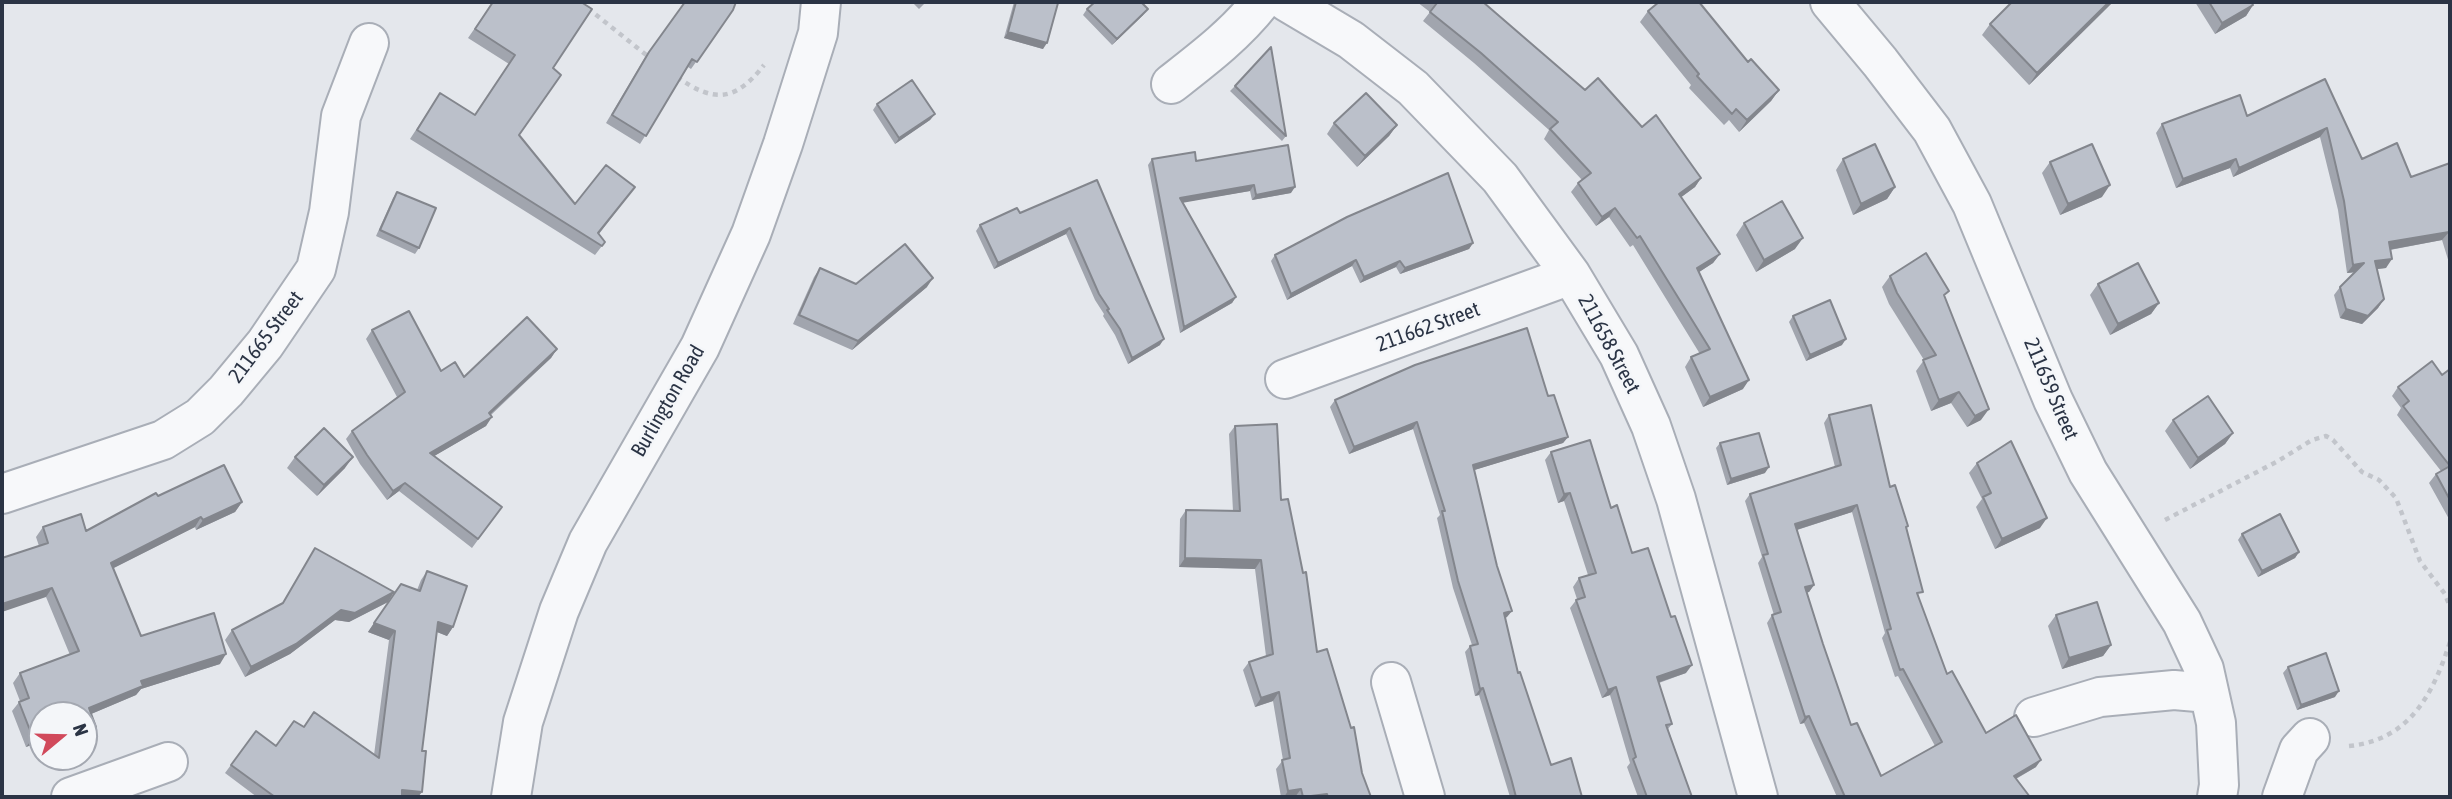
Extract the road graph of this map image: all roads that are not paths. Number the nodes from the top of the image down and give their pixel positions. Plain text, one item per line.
1 (1261, 2) edge
2 (1287, 2) edge
3 (1830, 2) edge
4 (819, 17) edge
5 (369, 43) dead end
6 (1171, 84) dead end
7 (1571, 275) junction
8 (1285, 379) dead end
9 (2, 494) edge
10 (1391, 682) dead end
11 (2209, 693) junction
12 (2034, 717) dead end
13 (2310, 738) road end
14 (169, 762) dead end
15 (71, 797) edge
16 (511, 797) edge
17 (1425, 797) edge
18 (1758, 797) edge
19 (2217, 797) edge
20 (2282, 797) edge

1 - 6 street
2 - 7 street, 211658 Street
3 - 11 street, 211659 Street
4 - 16 street, Burlington Road
5 - 9 street, 211665 Street
7 - 8 street, 211662 Street
7 - 18 street, 211658 Street
10 - 17 street
11 - 12 street
11 - 19 street, 211659 Street
13 - 20 street
14 - 15 street

